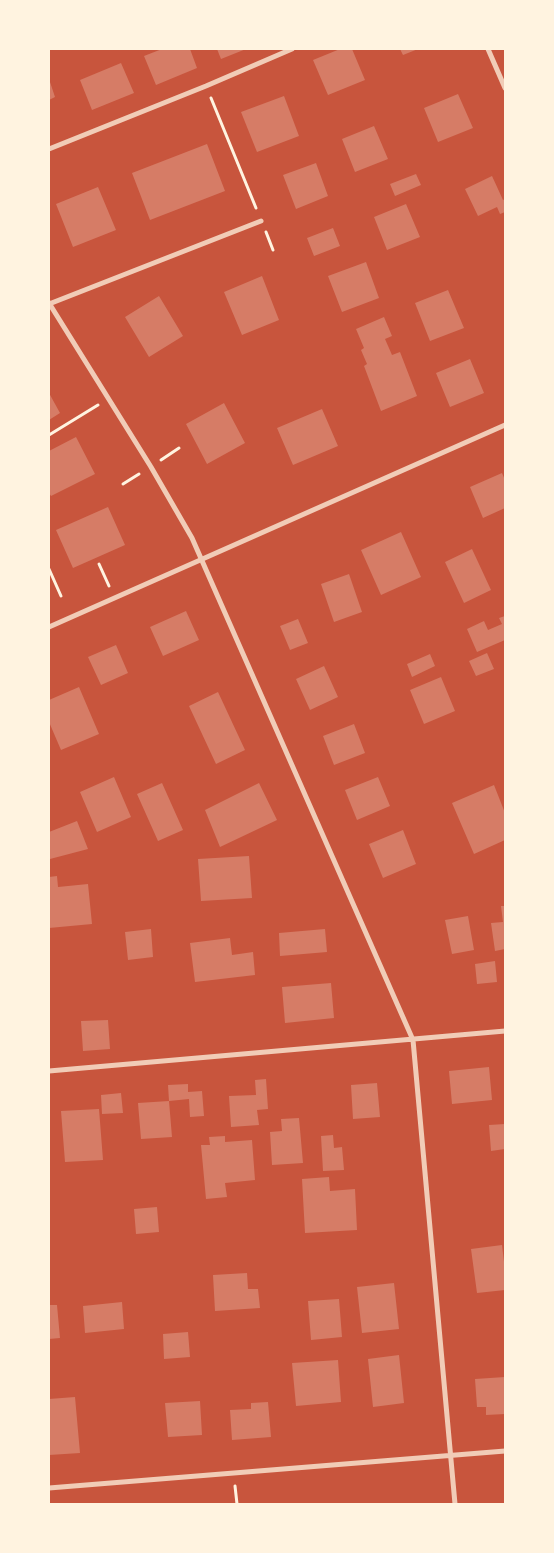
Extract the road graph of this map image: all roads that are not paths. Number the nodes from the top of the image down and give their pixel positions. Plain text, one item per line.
1 (292, 49) edge
2 (488, 49) edge
3 (505, 88) edge
4 (49, 149) edge
5 (262, 221) road end
6 (49, 304) edge
7 (505, 424) edge
8 (202, 559) junction
9 (49, 627) edge
10 (505, 1031) edge
11 (413, 1040) junction
12 (49, 1071) edge
13 (505, 1450) edge
14 (451, 1455) junction
15 (49, 1488) edge
16 (455, 1504) edge

1 - 4 street
2 - 3 street
5 - 6 street
6 - 8 street
7 - 8 street
8 - 9 street
8 - 11 street
10 - 11 street
11 - 12 street
11 - 14 street
13 - 14 street
14 - 15 street
14 - 16 street

